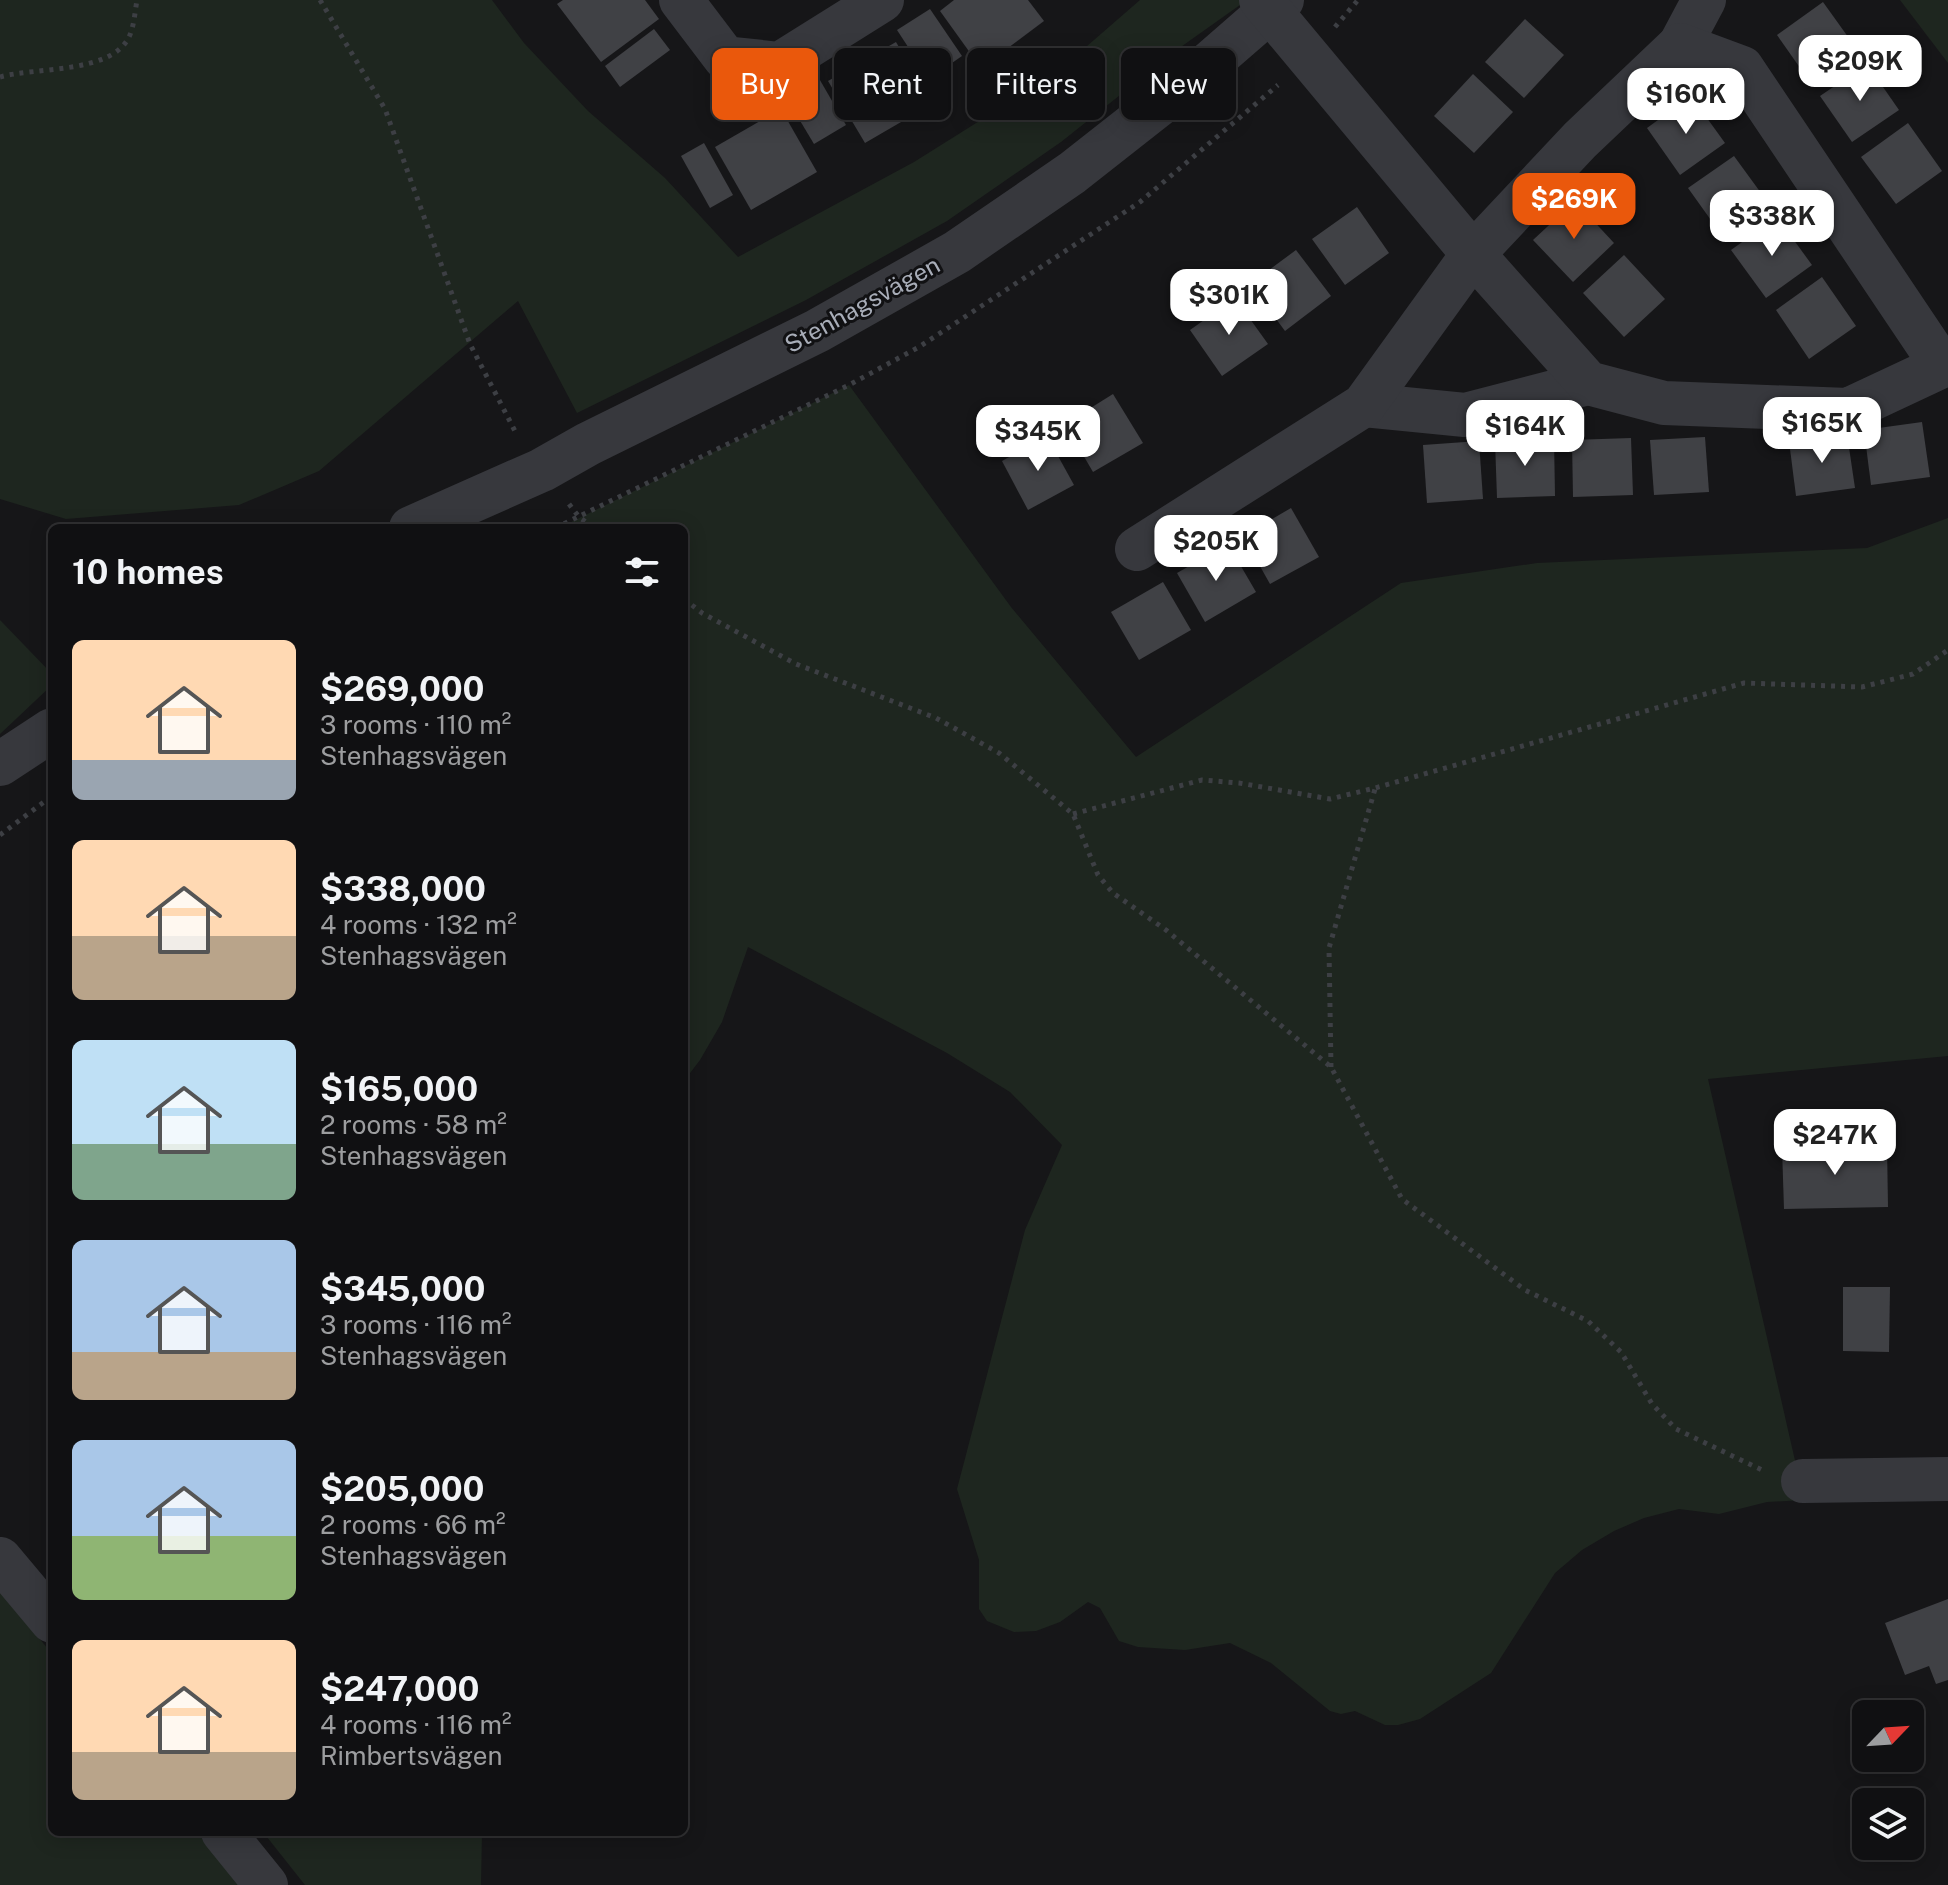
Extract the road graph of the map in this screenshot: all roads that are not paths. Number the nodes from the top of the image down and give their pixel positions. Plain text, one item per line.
1 (681, 0) edge
2 (882, 0) edge
3 (1704, 0) edge
4 (1271, 4) edge
5 (1680, 45) junction
6 (1473, 254) junction
7 (1588, 383) junction
8 (1364, 405) junction
9 (420, 524) edge
10 (1137, 549) dead end
11 (48, 733) edge
12 (0, 764) edge
13 (1948, 1479) edge
14 (1803, 1481) road end
15 (0, 1559) edge
16 (48, 1616) edge
17 (226, 1836) edge
18 (266, 1885) edge

1 - 2 street
3 - 5 street
4 - 6 street, Stenhagsvägen
4 - 9 street, Stenhagsvägen
5 - 6 street
5 - 7 street
6 - 7 street, Stenhagsvägen
6 - 8 street
7 - 8 street
8 - 10 street
11 - 12 street
13 - 14 street
15 - 16 street
17 - 18 street

